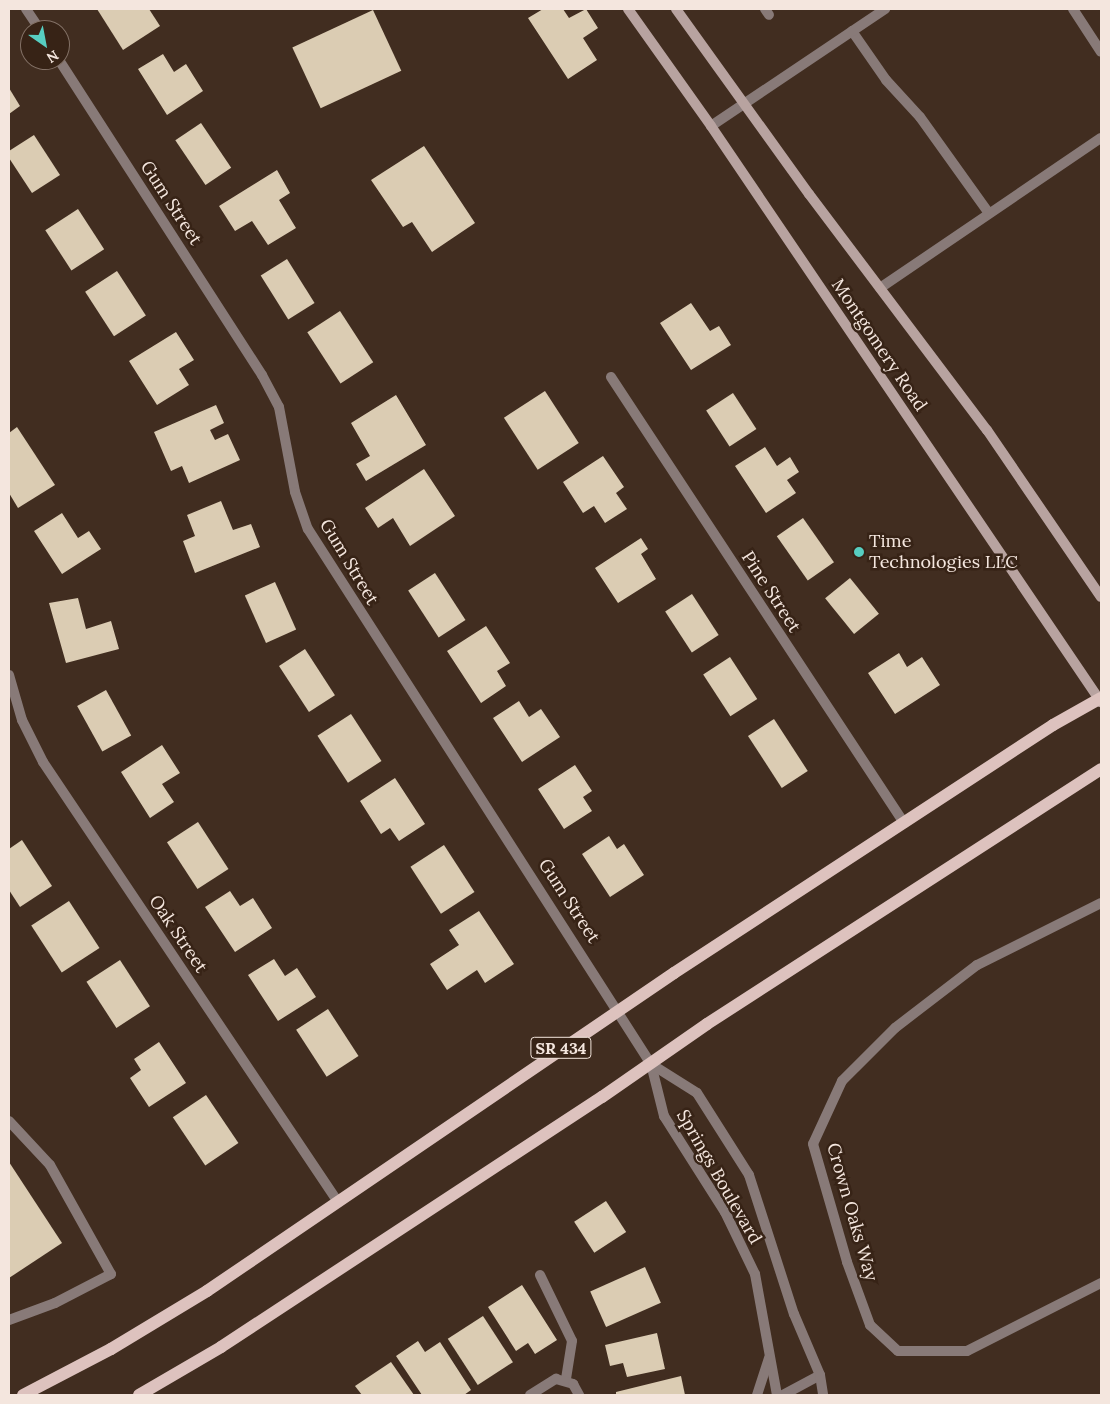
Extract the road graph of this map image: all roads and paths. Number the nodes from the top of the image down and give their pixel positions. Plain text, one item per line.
1 (26, 9) edge
2 (628, 9) edge
3 (676, 9) edge
4 (885, 9) edge
5 (1073, 9) edge
6 (33, 20) edge
7 (852, 31) junction
8 (1101, 52) edge
9 (65, 70) edge
10 (745, 103) junction
11 (711, 126) junction
12 (1101, 138) edge
13 (988, 212) junction
14 (880, 288) junction
15 (611, 378) dead end
16 (1101, 597) edge
17 (9, 676) edge
18 (1100, 700) edge
19 (1101, 769) edge
20 (904, 823) junction
21 (1101, 903) edge
22 (619, 1010) junction
23 (651, 1064) junction
24 (9, 1120) edge
25 (338, 1202) junction
26 (540, 1275) dead end
27 (1101, 1283) edge
28 (9, 1320) edge
29 (770, 1357) junction
30 (820, 1376) junction
31 (566, 1380) junction
32 (23, 1395) edge
33 (139, 1395) edge
34 (530, 1395) edge
35 (579, 1395) edge
36 (757, 1395) edge
37 (777, 1395) edge
38 (783, 1395) edge
39 (823, 1395) edge

1 - 6 street
2 - 11 main road, Montgomery Road
3 - 10 main road, Montgomery Road
4 - 7 street
5 - 8 street
7 - 10 street
7 - 13 street
9 - 22 street, Gum Street
10 - 11 street
10 - 14 main road, Montgomery Road
11 - 18 main road, Montgomery Road
12 - 13 street
13 - 14 street
14 - 16 main road, Montgomery Road
15 - 20 street, Pine Street
17 - 25 street, Oak Street
18 - 20 main road, SR 434
19 - 23 main road
20 - 22 main road, SR 434
21 - 27 street, Crown Oaks Way
22 - 23 street, Gum Street
22 - 25 main road, SR 434
23 - 29 street, Springs Boulevard
23 - 30 street
23 - 33 main road
24 - 28 street
25 - 32 main road, SR 434
26 - 31 street
29 - 36 street
29 - 37 street, Springs Boulevard
30 - 38 street
30 - 39 street
31 - 34 street
31 - 35 street

